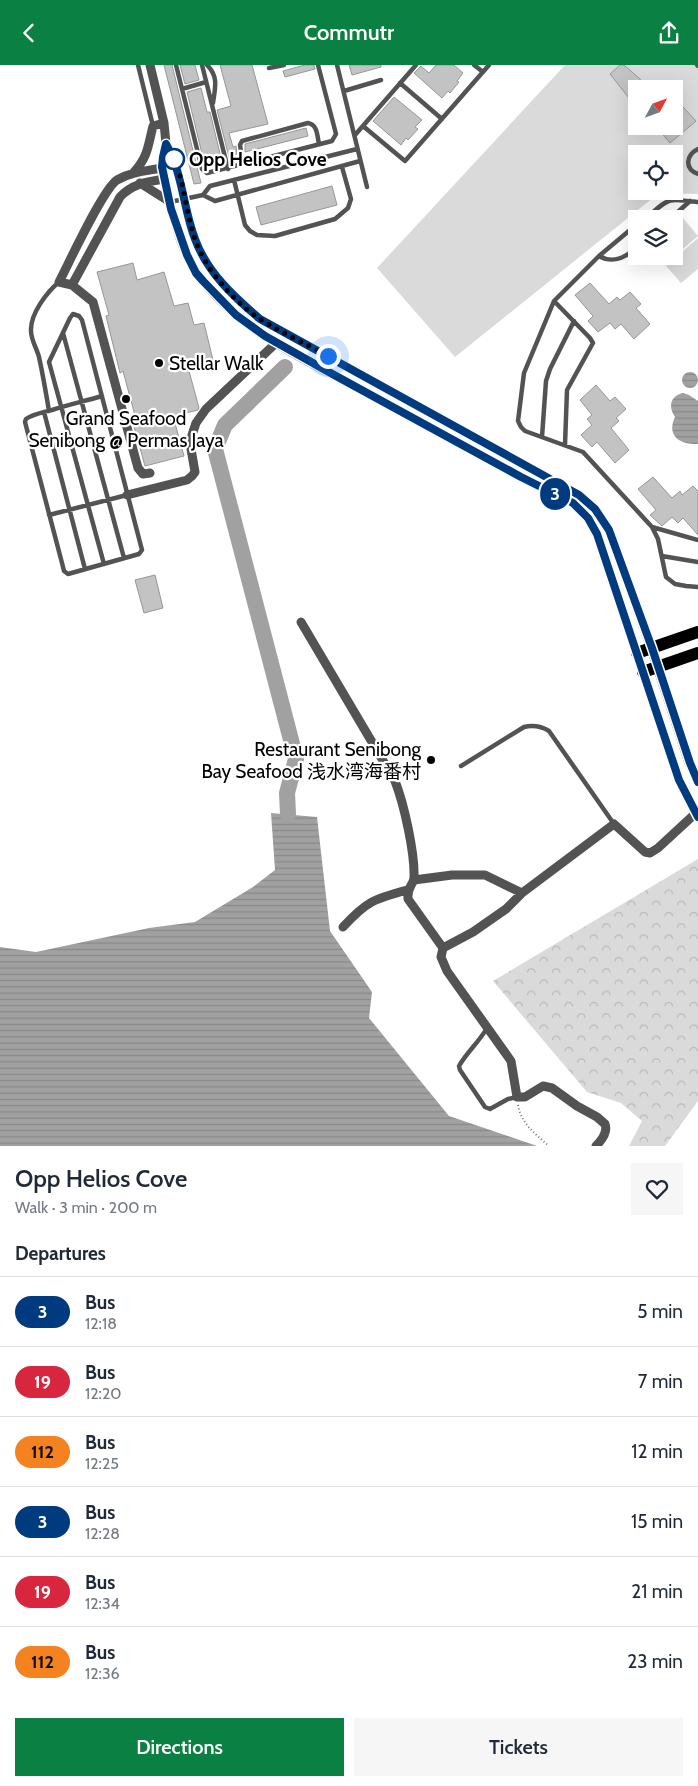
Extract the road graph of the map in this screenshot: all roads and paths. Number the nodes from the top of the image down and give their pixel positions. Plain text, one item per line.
1 (138, 65) edge
2 (150, 65) edge
3 (176, 65) edge
4 (202, 65) edge
5 (207, 65) edge
6 (284, 65) edge
7 (318, 65) edge
8 (337, 65) edge
9 (416, 65) edge
10 (474, 65) edge
11 (489, 65) edge
12 (269, 68) dead end
13 (483, 72) junction
14 (381, 80) dead end
15 (206, 82) junction
16 (400, 83) junction
17 (182, 89) junction
18 (344, 91) junction
19 (213, 104) junction
20 (442, 119) junction
21 (164, 123) junction
22 (153, 126) junction
23 (363, 126) junction
24 (355, 135) junction
25 (166, 144) junction
26 (319, 144) junction
27 (357, 149) junction
28 (698, 149) edge
29 (360, 161) junction
30 (243, 165) junction
31 (162, 167) junction
32 (342, 167) junction
33 (228, 169) junction
34 (134, 172) junction
35 (698, 174) edge
36 (164, 179) junction
37 (234, 180) junction
38 (140, 183) junction
39 (367, 187) dead end
40 (203, 195) junction
41 (237, 195) junction
42 (185, 199) junction
43 (690, 201) junction
44 (170, 202) junction
45 (698, 202) edge
46 (655, 210) edge
47 (680, 210) edge
48 (628, 232) edge
49 (628, 254) edge
50 (598, 256) junction
51 (60, 282) junction
52 (72, 285) junction
53 (554, 301) junction
54 (574, 321) junction
55 (63, 332) junction
56 (278, 344) junction
57 (102, 396) junction
58 (82, 401) junction
59 (61, 407) junction
60 (49, 411) junction
61 (44, 412) junction
62 (542, 437) junction
63 (565, 445) junction
64 (150, 473) dead end
65 (127, 495) junction
66 (108, 500) junction
67 (88, 505) junction
68 (69, 510) junction
69 (48, 515) junction
70 (652, 527) junction
71 (698, 540) edge
72 (662, 557) junction
73 (124, 558) junction
74 (698, 562) edge
75 (104, 564) junction
76 (85, 569) junction
77 (698, 587) edge
78 (301, 622) dead end
79 (698, 632) edge
80 (652, 648) junction
81 (637, 653) junction
82 (698, 653) edge
83 (658, 667) junction
84 (643, 672) junction
85 (461, 766) dead end
86 (698, 782) edge
87 (697, 814) edge
88 (614, 824) junction
89 (414, 880) junction
90 (407, 890) junction
91 (522, 893) junction
92 (343, 927) dead end
93 (443, 948) junction
94 (487, 1027) junction
95 (516, 1097) junction
96 (548, 1145) edge
97 (596, 1146) edge

1 - 22 lane
2 - 21 street
3 - 17 lane
4 - 15 lane
5 - 19 lane
6 - 12 lane
7 - 26 lane
8 - 18 lane
9 - 16 lane
10 - 13 lane
11 - 13 lane
13 - 20 lane
14 - 18 lane
15 - 17 lane
15 - 19 lane
16 - 20 lane
16 - 23 lane
17 - 33 lane
18 - 24 lane
19 - 33 lane
20 - 23 lane
21 - 22 street
21 - 25 street
22 - 34 street
23 - 24 lane
24 - 27 lane
25 - 31 street
25 - 42 street
26 - 30 lane
26 - 30 lane
27 - 29 lane
27 - 37 lane
28 - 35 lane
29 - 32 lane
29 - 39 lane
30 - 33 lane
31 - 34 street
31 - 36 street
32 - 41 lane
32 - 41 lane
34 - 51 street
36 - 38 street
36 - 44 street
37 - 40 lane
37 - 41 lane
38 - 44 street
38 - 52 street
40 - 41 lane
40 - 42 lane
42 - 44 lane
42 - 80 street
43 - 45 lane
43 - 46 lane
43 - 47 lane
44 - 56 street
48 - 50 lane
49 - 50 lane
50 - 53 lane
51 - 52 street
51 - 60 lane
52 - 64 street
53 - 54 lane
53 - 62 lane
54 - 62 lane
54 - 63 lane
55 - 57 lane
55 - 58 lane
55 - 59 lane
56 - 65 street
56 - 81 street
57 - 58 lane
57 - 65 lane
58 - 59 lane
58 - 66 lane
59 - 60 lane
59 - 67 lane
60 - 61 lane
61 - 68 lane
61 - 69 lane
62 - 63 lane
63 - 70 lane
65 - 66 lane
65 - 73 lane
66 - 67 lane
66 - 73 lane
67 - 68 lane
67 - 75 lane
68 - 69 lane
68 - 76 lane
69 - 76 lane
70 - 71 lane
70 - 72 lane
72 - 74 lane
72 - 77 lane
73 - 75 lane
75 - 76 lane
78 - 89 street
79 - 80 main road
80 - 81 main road
80 - 83 street
81 - 84 street
82 - 83 main road
83 - 84 main road
83 - 86 street
84 - 87 street
85 - 88 lane
87 - 88 street
88 - 91 street
89 - 90 street
89 - 91 street
90 - 92 street
90 - 93 street
91 - 93 street
93 - 94 street
94 - 95 street
94 - 95 lane
95 - 96 path
95 - 97 street

